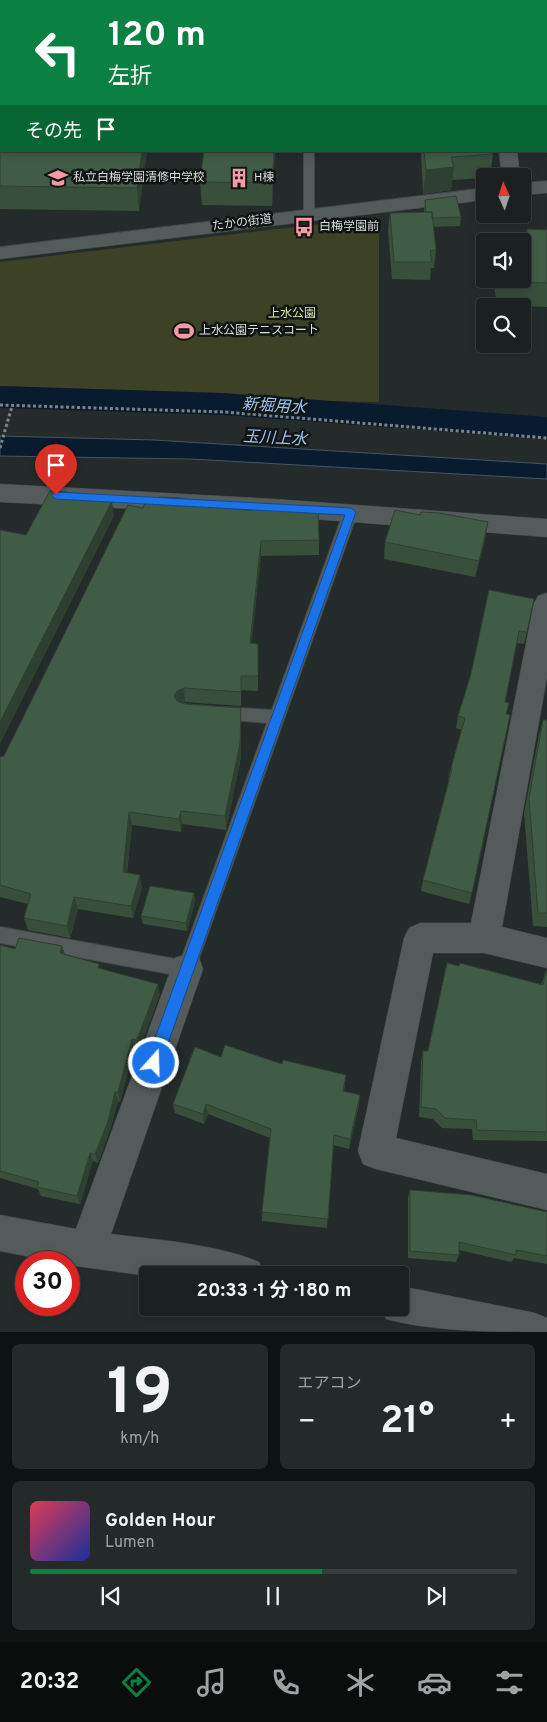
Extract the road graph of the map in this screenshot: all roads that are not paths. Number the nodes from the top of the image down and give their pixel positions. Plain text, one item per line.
1 (309, 152) edge
2 (508, 152) edge
3 (510, 168) edge
4 (547, 187) edge
5 (531, 188) edge
6 (476, 195) edge
7 (309, 215) junction
8 (0, 253) edge
9 (0, 493) edge
10 (351, 512) junction
11 (547, 528) edge
12 (547, 603) edge
13 (204, 711) edge
14 (277, 717) junction
15 (0, 935) edge
16 (484, 938) junction
17 (547, 953) edge
18 (187, 970) junction
19 (547, 1192) edge
20 (0, 1233) edge
21 (87, 1250) junction
22 (201, 1266) edge
23 (409, 1307) edge
24 (535, 1332) edge

1 - 7 lane
2 - 3 street
4 - 5 street
6 - 7 street, たかの街道
7 - 8 street, たかの街道
9 - 10 street
10 - 11 street
10 - 14 lane
12 - 16 street
13 - 14 lane
14 - 18 lane
15 - 18 lane
16 - 17 street
16 - 19 street
18 - 21 street
20 - 21 street
21 - 22 street
23 - 24 street

